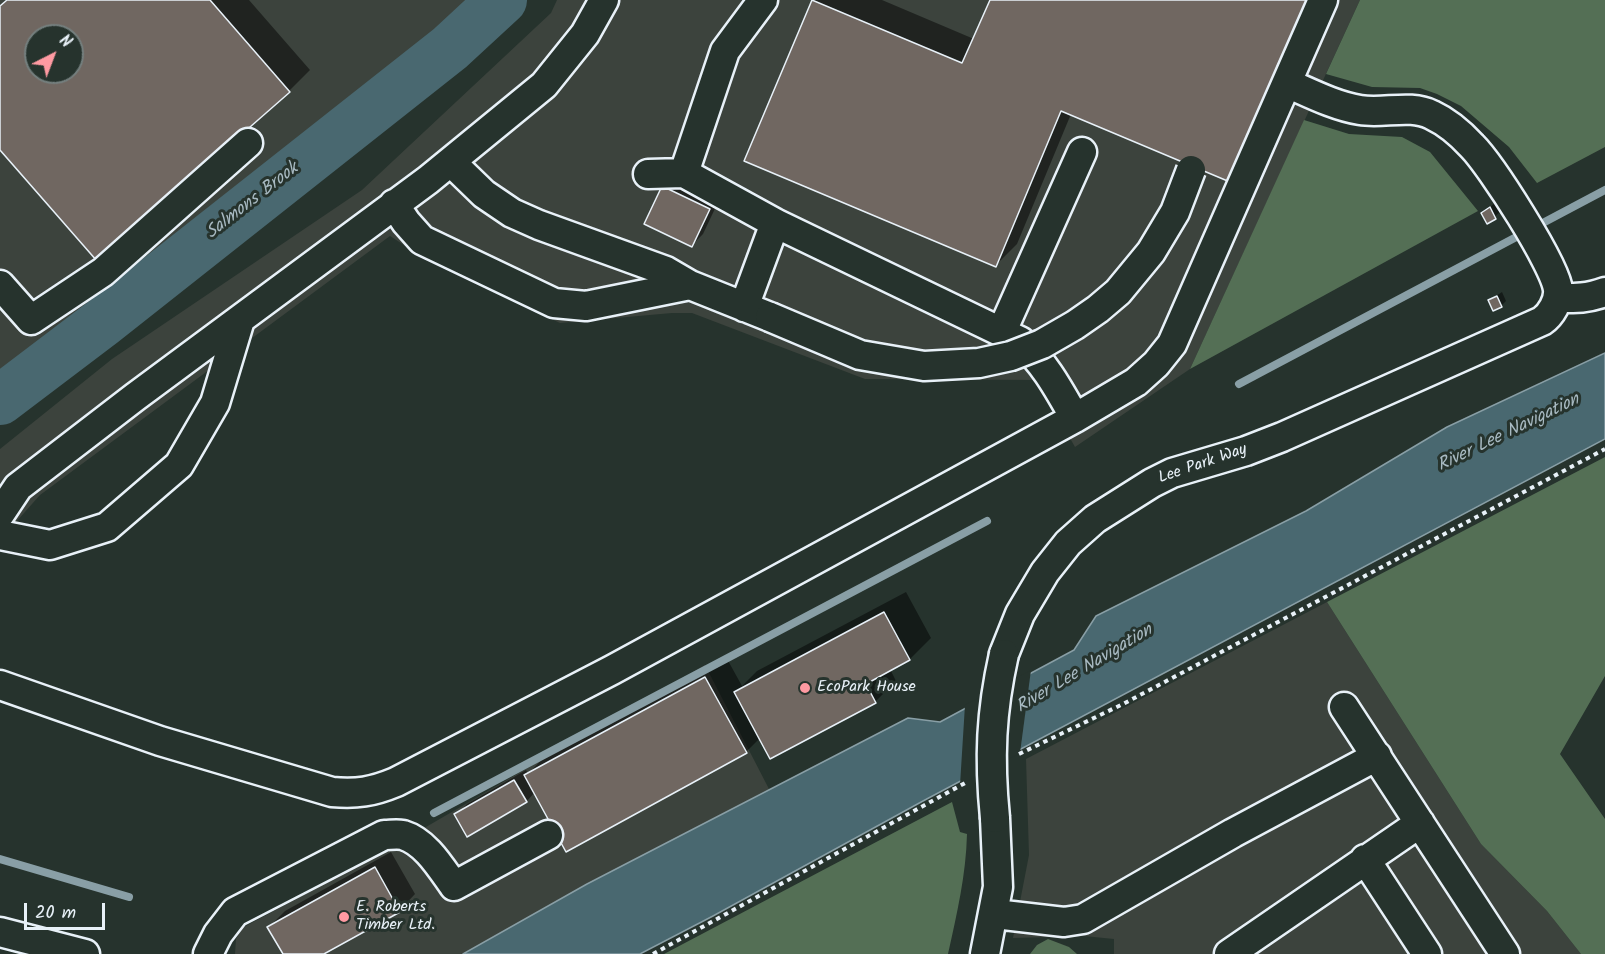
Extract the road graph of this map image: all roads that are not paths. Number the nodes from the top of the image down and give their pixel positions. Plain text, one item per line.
1 (604, 0) edge
2 (763, 0) edge
3 (1323, 0) edge
4 (1287, 83) junction
5 (248, 143) dead end
6 (1083, 152) dead end
7 (451, 162) junction
8 (1191, 170) dead end
9 (684, 173) junction
10 (648, 174) dead end
11 (394, 204) junction
12 (775, 223) junction
13 (0, 285) edge
14 (690, 285) junction
15 (1605, 292) edge
16 (1558, 297) junction
17 (744, 307) junction
18 (240, 320) junction
19 (1002, 332) junction
20 (1075, 418) junction
21 (0, 514) edge
22 (0, 535) edge
23 (0, 685) edge
24 (1344, 707) dead end
25 (1377, 756) junction
26 (1420, 823) junction
27 (548, 835) dead end
28 (1365, 859) junction
29 (995, 914) junction
30 (0, 932) edge
31 (85, 954) edge
32 (208, 954) edge
33 (986, 954) edge
34 (1229, 954) edge
35 (1427, 954) edge
36 (1505, 954) edge

1 - 7 street
2 - 9 street
3 - 4 street
4 - 16 street
4 - 20 street
5 - 13 street
6 - 19 street
7 - 11 street
7 - 14 street
8 - 17 street, bridge
9 - 10 street
9 - 12 street
11 - 14 street
11 - 18 street
12 - 17 street
12 - 19 street
14 - 17 street
15 - 16 street
16 - 29 street, Lee Park Way, bridge
18 - 21 street
18 - 22 street
19 - 20 street
20 - 23 street
24 - 25 street
25 - 26 street
25 - 29 street
26 - 28 street
26 - 36 street
27 - 32 street
28 - 34 street
28 - 35 street
29 - 33 street, Lee Park Way
30 - 31 street

